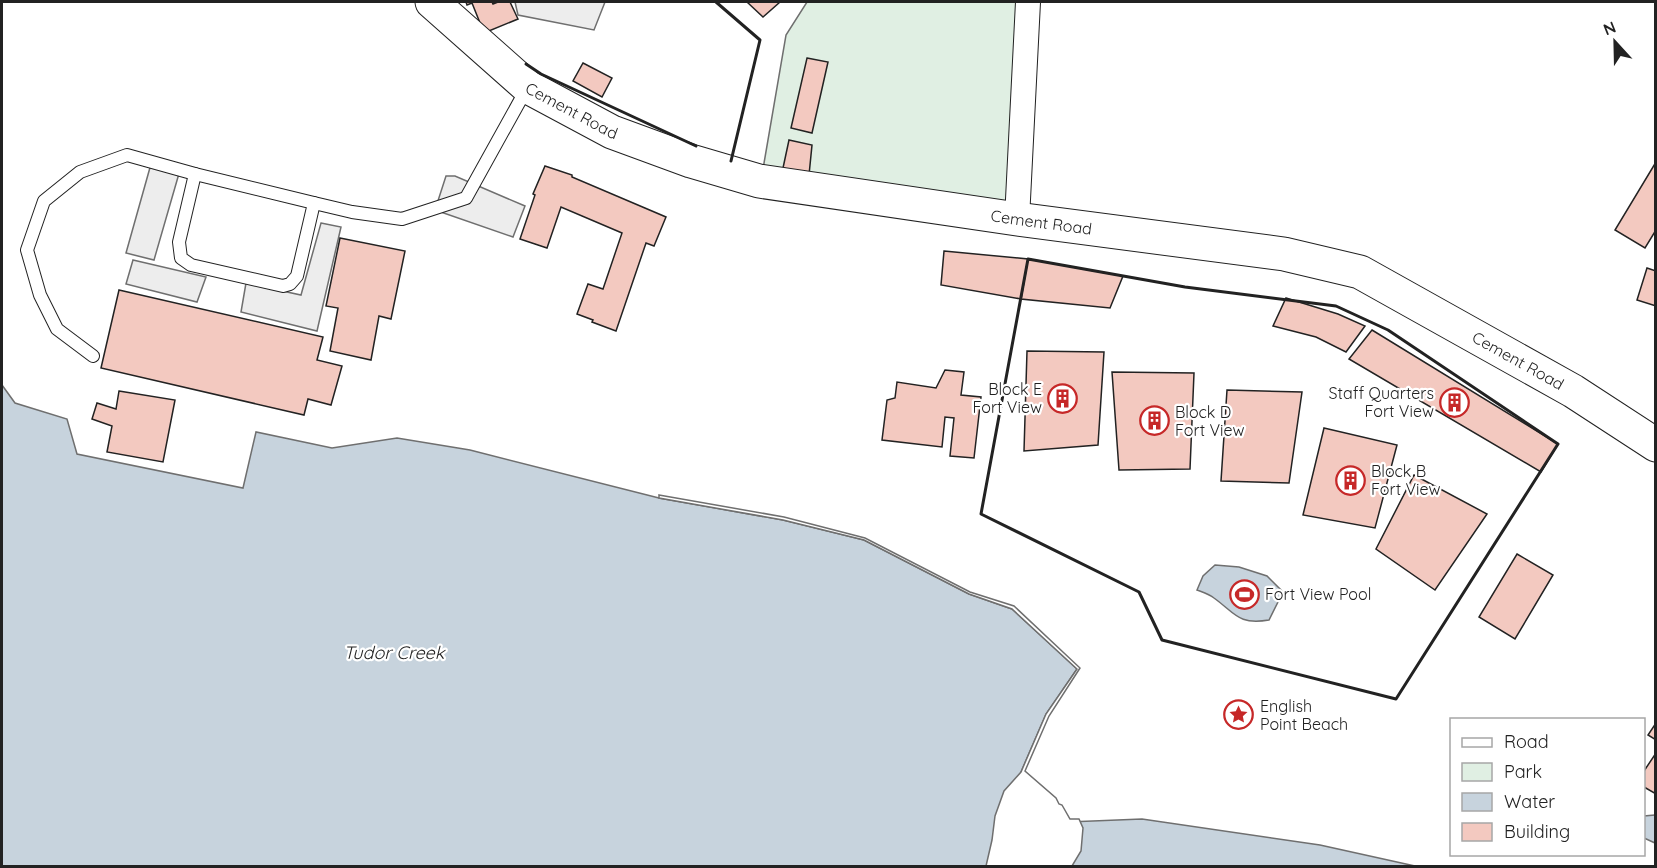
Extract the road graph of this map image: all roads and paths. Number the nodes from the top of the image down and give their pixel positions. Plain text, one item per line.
1 (432, 2) edge
2 (1028, 2) edge
3 (528, 87) junction
4 (195, 174) junction
5 (314, 203) junction
6 (1017, 219) junction
7 (93, 356) dead end
8 (1656, 445) edge

1 - 3 main road, Cement Road
2 - 6 street
3 - 5 lane
3 - 6 main road, Cement Road
4 - 5 lane
4 - 5 lane
4 - 7 lane
6 - 8 main road, Cement Road

